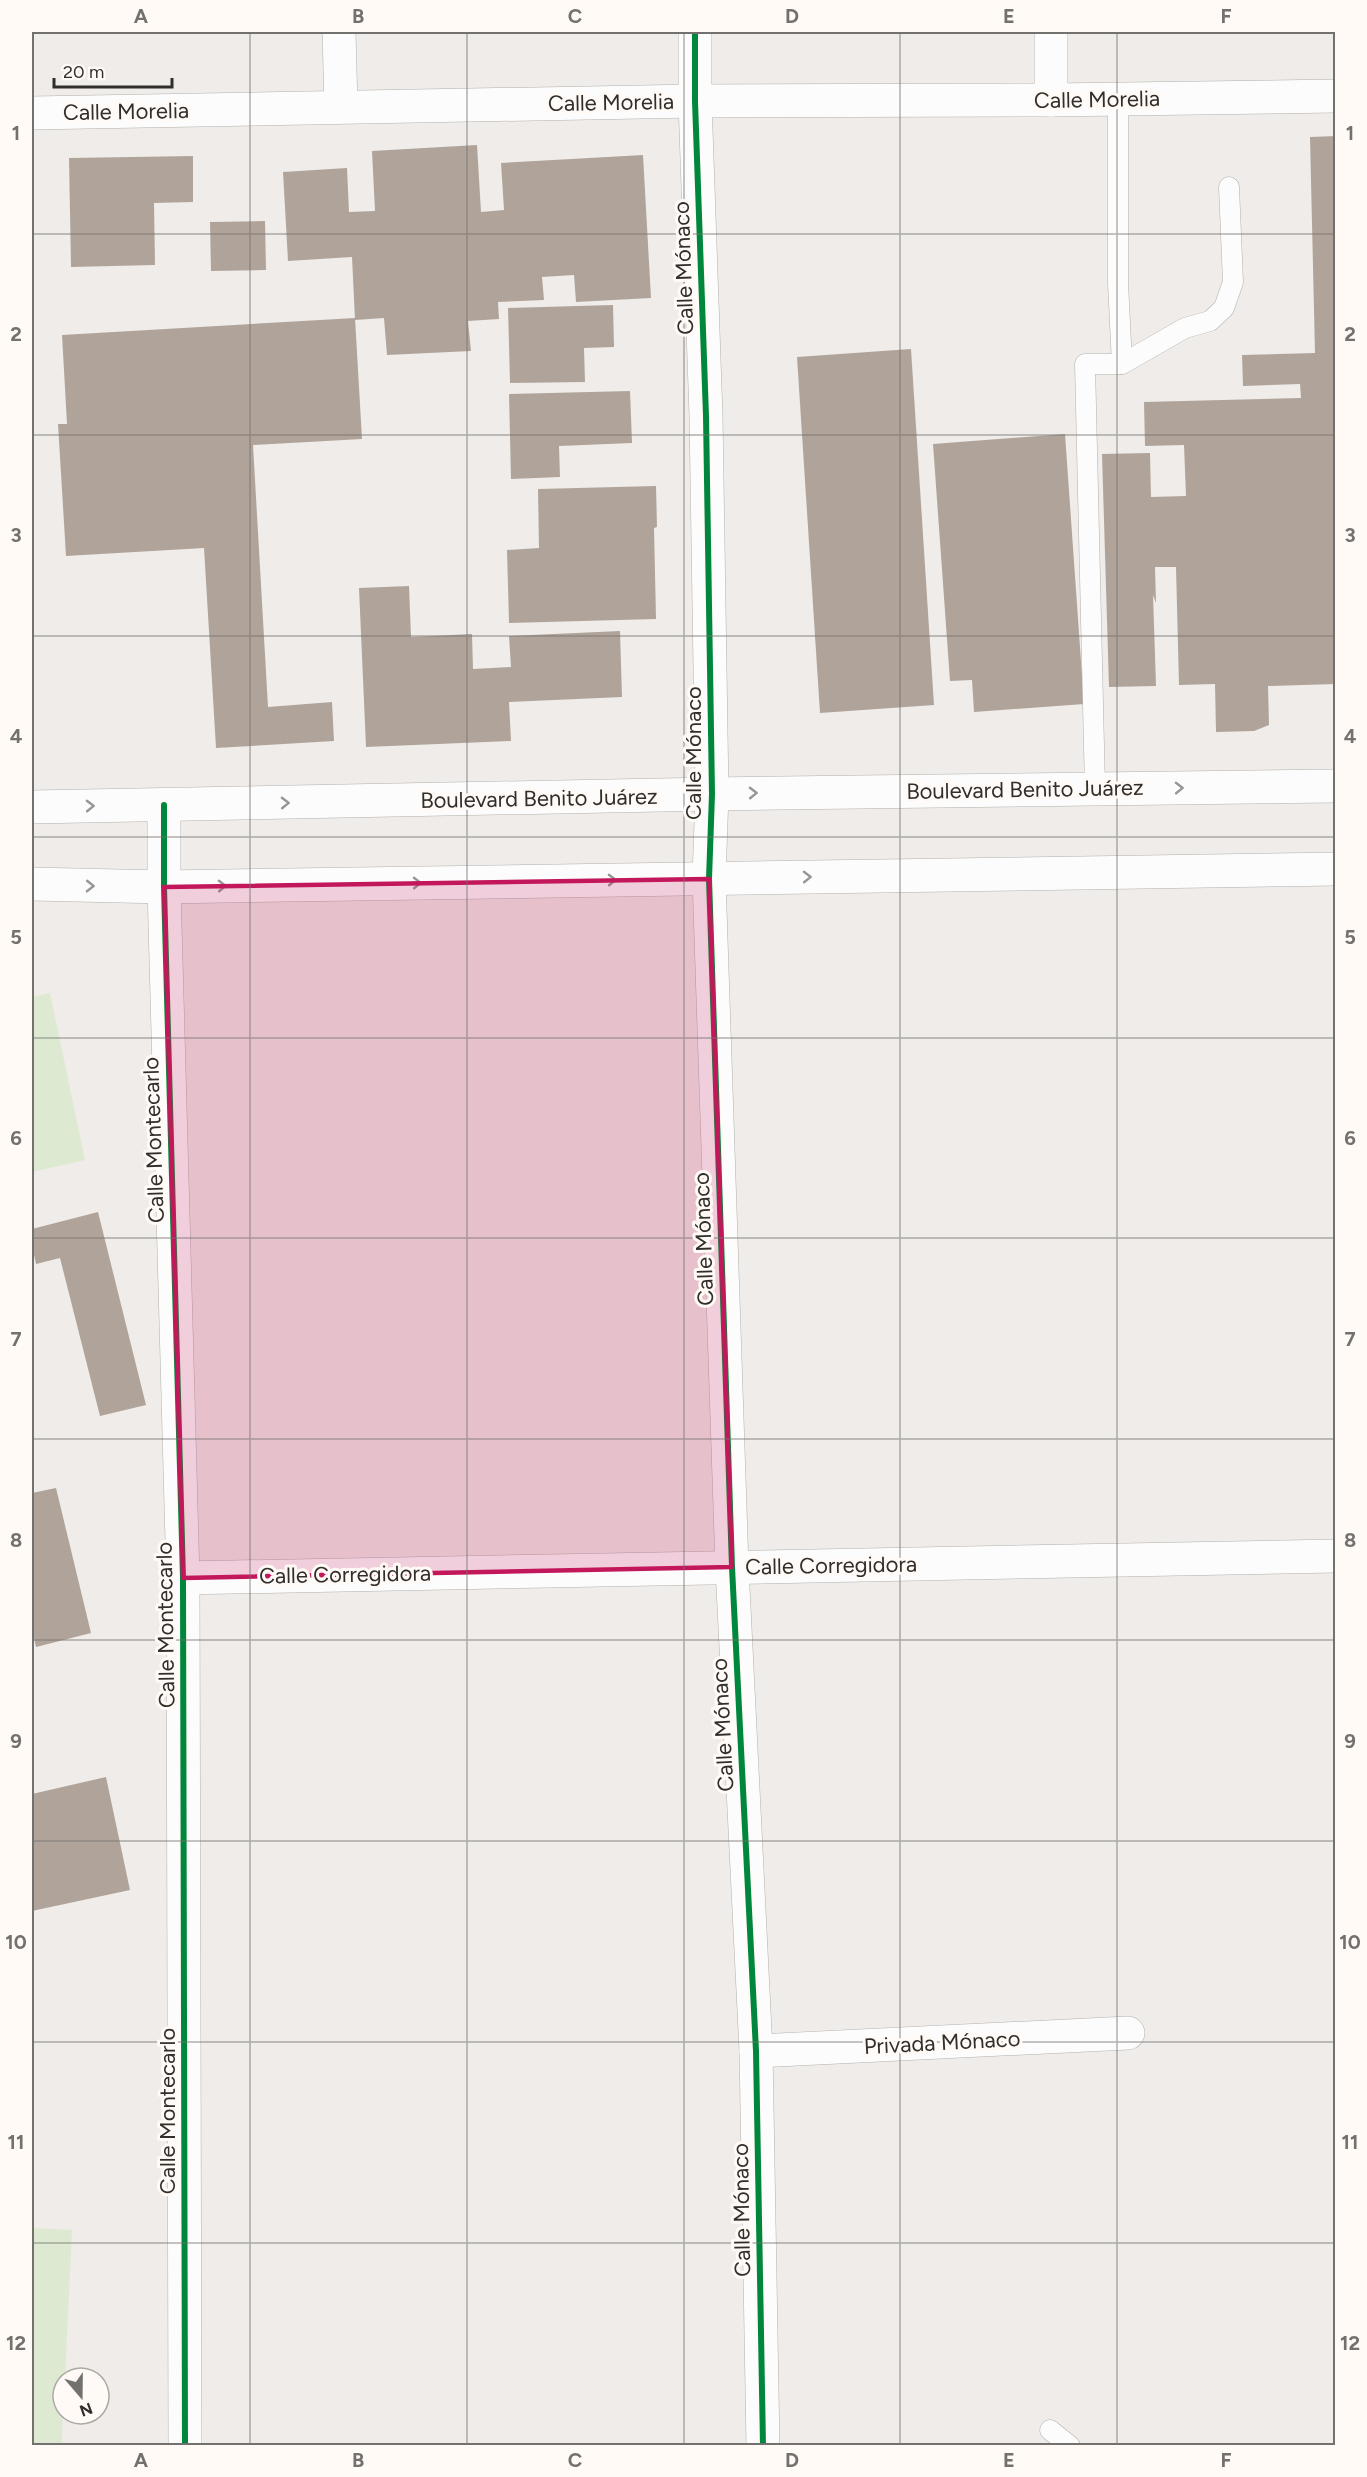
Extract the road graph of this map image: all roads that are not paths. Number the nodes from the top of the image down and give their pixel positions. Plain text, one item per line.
1 (339, 32) edge
2 (695, 32) edge
3 (1051, 32) edge
4 (1335, 96) edge
5 (1118, 99) junction
6 (1051, 100) junction
7 (695, 101) junction
8 (341, 106) junction
9 (32, 113) edge
10 (1228, 187) dead end
11 (1122, 364) junction
12 (1335, 786) edge
13 (1095, 789) junction
14 (712, 794) junction
15 (164, 805) junction
16 (32, 807) edge
17 (1335, 869) edge
18 (709, 879) junction
19 (32, 884) edge
20 (164, 887) junction
21 (1335, 1556) edge
22 (732, 1567) junction
23 (183, 1578) junction
24 (1128, 2033) dead end
25 (756, 2051) junction
26 (1050, 2430) dead end
27 (185, 2445) edge
28 (763, 2445) edge
29 (1070, 2445) edge

1 - 8 street
2 - 7 street, Calle Mónaco
3 - 6 street
4 - 5 street, Calle Morelia
5 - 6 street, Calle Morelia
5 - 11 lane
6 - 7 street, Calle Morelia
7 - 8 street, Calle Morelia
7 - 14 street, Calle Mónaco
8 - 9 street, Calle Morelia
10 - 11 lane
11 - 13 lane
13 -> 12 street, Boulevard Benito Juárez
14 -> 13 street, Boulevard Benito Juárez
15 -> 14 street, Boulevard Benito Juárez
14 - 18 street, Calle Mónaco
16 -> 15 street, Boulevard Benito Juárez
15 - 20 street, Calle Montecarlo
18 -> 17 street
20 -> 18 street
18 - 22 street, Calle Mónaco
19 -> 20 street
20 - 23 street, Calle Montecarlo
21 - 22 street, Calle Corregidora
22 - 23 street, Calle Corregidora
22 - 25 street, Calle Mónaco
23 - 27 street, Calle Montecarlo
24 - 25 street, Privada Mónaco
25 - 28 street, Calle Mónaco
26 - 29 lane

